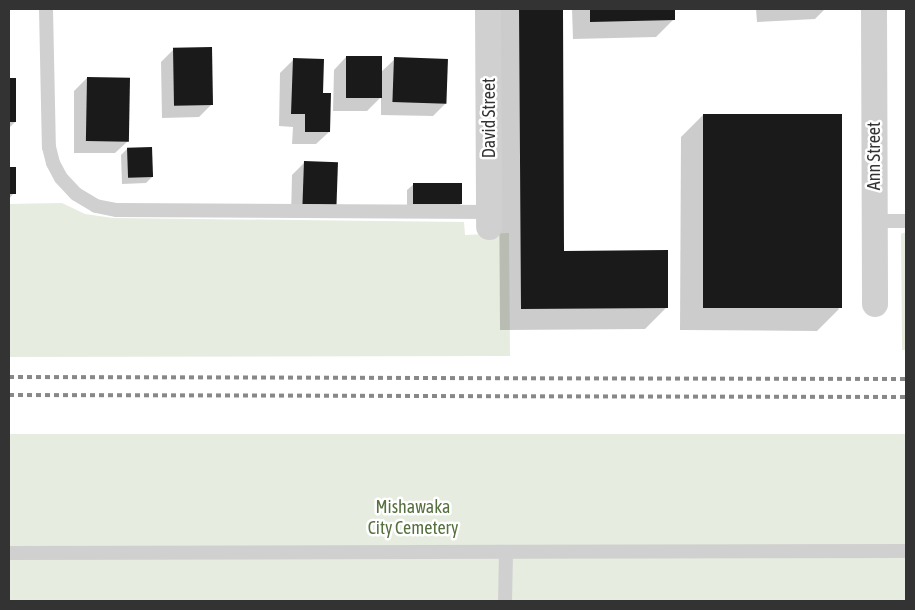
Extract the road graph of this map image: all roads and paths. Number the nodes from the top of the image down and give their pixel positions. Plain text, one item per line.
1 (46, 9) edge
2 (488, 9) edge
3 (874, 9) edge
4 (489, 220) joint
5 (875, 221) junction
6 (906, 221) edge
7 (875, 304) dead end
8 (906, 550) edge
9 (506, 552) junction
10 (9, 553) edge
11 (505, 601) edge

1 - 4 lane
2 - 4 street, David Street
3 - 5 street, Ann Street
5 - 6 lane
5 - 7 street, Ann Street
8 - 9 lane
9 - 10 lane
9 - 11 lane

